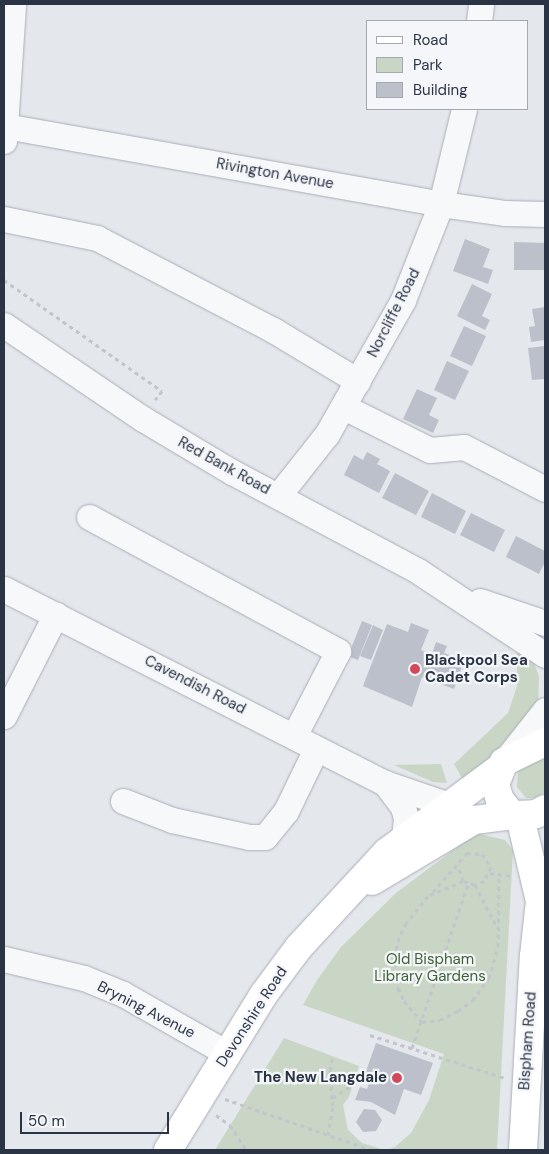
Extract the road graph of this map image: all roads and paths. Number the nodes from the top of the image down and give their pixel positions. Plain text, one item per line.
1 (13, 4) edge
2 (481, 4) edge
3 (479, 20) edge
4 (464, 110) edge
5 (4, 134) edge
6 (441, 204) junction
7 (545, 214) edge
8 (4, 219) edge
9 (4, 280) edge
10 (4, 325) edge
11 (358, 381) junction
12 (155, 400) dead end
13 (344, 406) junction
14 (545, 489) edge
15 (278, 496) junction
16 (89, 517) dead end
17 (4, 589) edge
18 (454, 593) junction
19 (56, 614) junction
20 (545, 623) edge
21 (544, 655) edge
22 (545, 710) edge
23 (4, 716) edge
24 (294, 736) junction
25 (545, 742) edge
26 (316, 749) junction
27 (502, 765) junction
28 (385, 783) junction
29 (124, 801) dead end
30 (449, 805) junction
31 (545, 808) edge
32 (516, 816) junction
33 (404, 838) junction
34 (458, 866) junction
35 (490, 873) junction
36 (499, 875) junction
37 (517, 877) dead end
38 (463, 881) junction
39 (468, 884) junction
40 (475, 885) junction
41 (433, 892) junction
42 (349, 893) junction
43 (543, 894) edge
44 (496, 926) junction
45 (4, 959) edge
46 (422, 1022) junction
47 (370, 1035) dead end
48 (412, 1048) junction
49 (228, 1054) junction
50 (333, 1056) dead end
51 (364, 1077) dead end
52 (525, 1084) junction
53 (200, 1096) junction
54 (334, 1098) junction
55 (328, 1135) junction
56 (168, 1150) edge
57 (246, 1150) edge
58 (372, 1150) edge
59 (523, 1150) edge

1 - 5 street
2 - 3 street
4 - 6 street, Norcliffe Road
5 - 6 street, Rivington Avenue
6 - 7 street, Rivington Avenue
6 - 11 street, Norcliffe Road
8 - 11 street
9 - 12 path
10 - 15 street, Red Bank Road
11 - 13 street, Norcliffe Road
13 - 14 street
13 - 15 street, Norcliffe Road
15 - 18 street, Red Bank Road
16 - 24 street
17 - 19 street, Cavendish Road
18 - 20 street, Red Bank Road
18 - 21 street, Red Bank Road
19 - 23 street
19 - 24 street, Cavendish Road
22 - 27 street
24 - 26 street, Cavendish Road
25 - 27 main road, Devonshire Road
26 - 28 street, Cavendish Road
26 - 29 street
27 - 30 main road, Devonshire Road
27 - 32 main road
28 - 30 street, Cavendish Road
28 - 33 street, Cavendish Road
30 - 33 main road, Devonshire Road
31 - 32 main road, Devonshire Road
32 - 42 main road, Devonshire Road
32 - 43 main road, Bispham Road
33 - 42 main road, Devonshire Road
34 - 35 path
34 - 38 path
34 - 41 path
35 - 36 path
35 - 40 path
36 - 37 path
36 - 44 path
38 - 39 path
38 - 41 path
39 - 40 path
39 - 46 path
40 - 44 path
41 - 46 path
42 - 49 main road, Devonshire Road
43 - 52 main road, Bispham Road
44 - 46 path
45 - 49 street, Bryning Avenue
46 - 48 path
47 - 48 path
48 - 52 path
49 - 53 main road, Devonshire Road
50 - 54 path
51 - 54 path
52 - 59 main road, Bispham Road
53 - 55 path
53 - 56 main road, Devonshire Road
53 - 57 path
54 - 55 path
55 - 58 path

